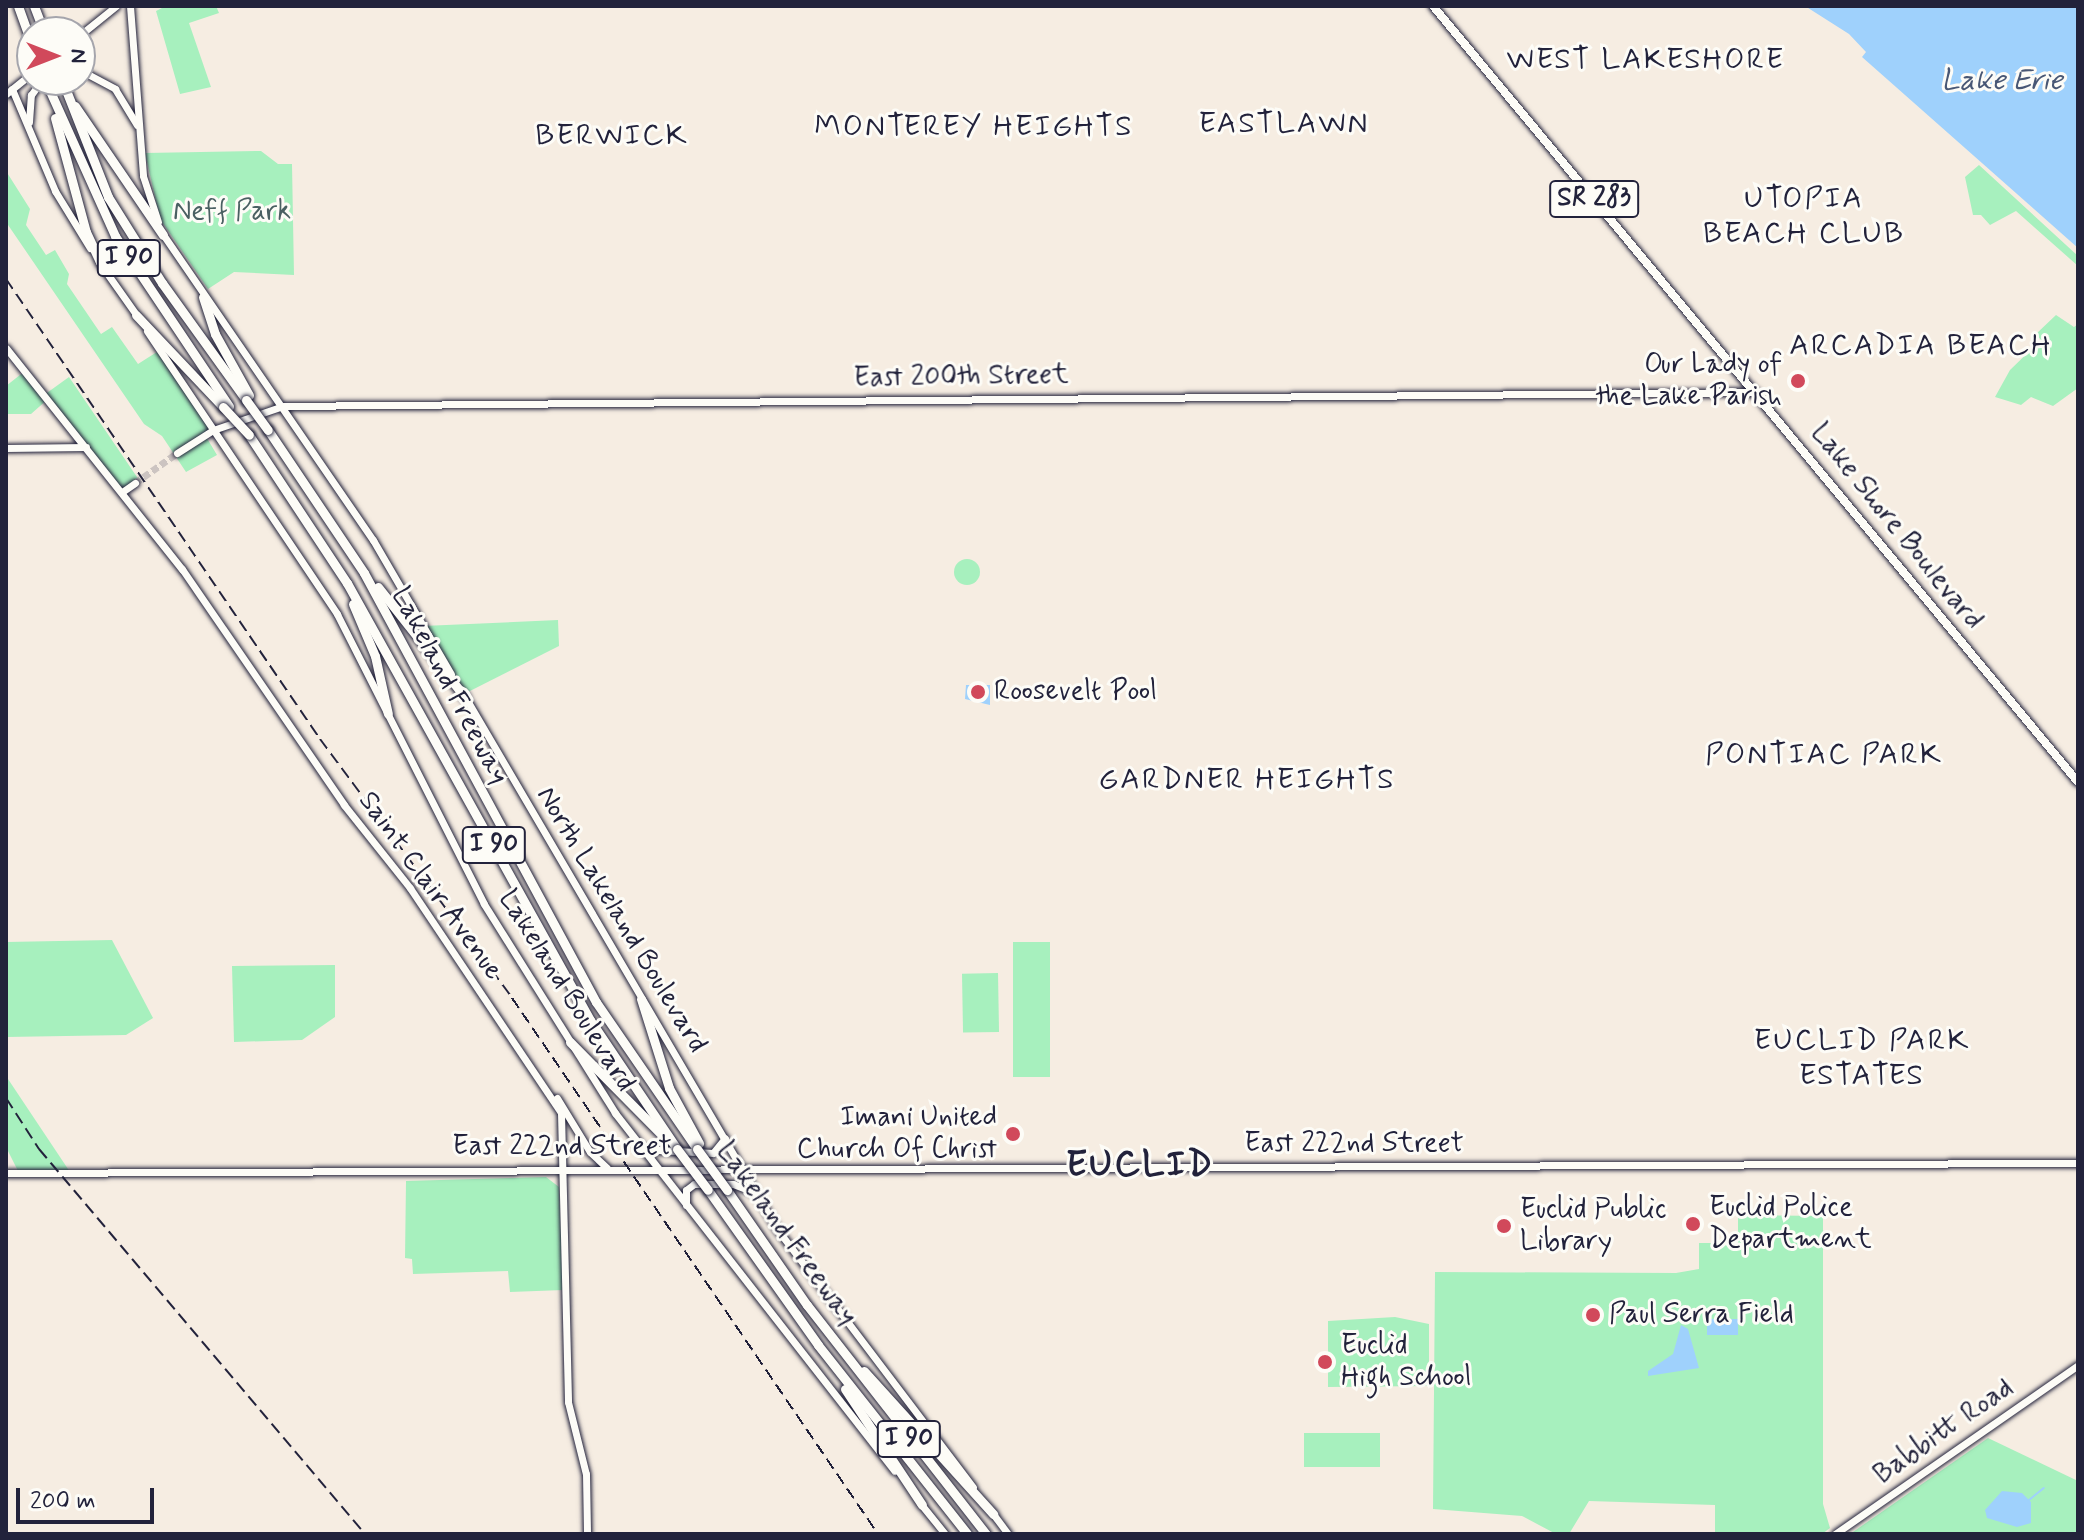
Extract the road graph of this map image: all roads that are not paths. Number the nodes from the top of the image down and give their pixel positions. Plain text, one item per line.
1 (116, 6) edge
2 (130, 6) edge
3 (1433, 6) edge
4 (96, 22) edge
5 (96, 79) edge
6 (9, 92) edge
7 (34, 96) edge
8 (68, 96) edge
9 (69, 96) edge
10 (51, 98) joint
11 (140, 131) junction
12 (33, 136) junction
13 (163, 235) junction
14 (101, 264) junction
15 (203, 297) junction
16 (136, 315) junction
17 (6, 348) edge
18 (1756, 392) junction
19 (248, 399) junction
20 (302, 405) junction
21 (283, 406) junction
22 (226, 407) junction
23 (294, 423) junction
24 (213, 430) junction
25 (86, 447) junction
26 (6, 448) edge
27 (177, 453) tunnel mouth
28 (135, 483) tunnel mouth
29 (122, 492) junction
30 (318, 537) junction
31 (364, 573) junction
32 (465, 697) junction
33 (388, 714) junction
34 (2078, 782) edge
35 (641, 999) junction
36 (570, 1042) junction
37 (543, 1084) junction
38 (725, 1138) junction
39 (640, 1149) junction
40 (677, 1149) junction
41 (700, 1149) junction
42 (2078, 1163) edge
43 (566, 1169) junction
44 (609, 1169) junction
45 (743, 1169) junction
46 (656, 1170) junction
47 (6, 1173) edge
48 (755, 1193) junction
49 (686, 1207) junction
50 (835, 1341) junction
51 (818, 1345) junction
52 (2078, 1365) edge
53 (922, 1505) junction
54 (993, 1514) junction
55 (587, 1534) edge
56 (945, 1534) edge
57 (967, 1534) edge
58 (986, 1534) edge
59 (1008, 1534) edge
60 (1835, 1534) edge

1 - 4 street
2 - 11 street, North Lakeland Boulevard
3 - 18 main road, Lake Shore Boulevard / SR 283
5 - 11 street
6 - 12 street, Lakeland Boulevard
7 - 12 street
8 - 19 highway, I 90
9 - 13 highway
10 - 14 highway
10 - 22 highway, Lakeland Freeway / I 90
11 - 13 street, North Lakeland Boulevard
12 - 14 street, Lakeland Boulevard
13 - 15 street, North Lakeland Boulevard
14 - 16 street, Lakeland Boulevard
15 - 19 highway
15 - 21 street, North Lakeland Boulevard
16 - 22 highway
16 - 24 street, Lakeland Boulevard
17 - 25 street, Saint Clair Avenue
18 - 20 street, East 200th Street
18 - 34 main road, Lake Shore Boulevard / SR 283
19 - 31 highway, Lakeland Freeway / I 90, bridge
20 - 21 street, East 200th Street
20 - 23 street
21 - 23 street, North Lakeland Boulevard
21 - 24 street, East 200th Street
22 - 30 highway, Lakeland Freeway / I 90, bridge
23 - 32 street, North Lakeland Boulevard
24 - 27 street, East 200th Street
24 - 33 street, Lakeland Boulevard
25 - 26 street
25 - 29 street, Saint Clair Avenue
28 - 29 street
29 - 37 street, Saint Clair Avenue
30 - 33 highway
30 - 40 highway, Lakeland Freeway / I 90
31 - 32 highway
31 - 41 highway, Lakeland Freeway / I 90
32 - 35 street, North Lakeland Boulevard
33 - 36 street, Lakeland Boulevard
35 - 38 street, North Lakeland Boulevard
35 - 41 highway
36 - 39 street, Lakeland Boulevard
36 - 40 highway
37 - 43 street, Saint Clair Avenue
37 - 44 street
38 - 39 street
38 - 45 street, North Lakeland Boulevard
39 - 46 street, Lakeland Boulevard
40 - 51 highway, Lakeland Freeway / I 90, bridge
41 - 50 highway, Lakeland Freeway / I 90, bridge
42 - 45 street, East 222nd Street
43 - 44 street, East 222nd Street
43 - 47 street, East 222nd Street
43 - 55 street, Saint Clair Avenue
44 - 46 street, East 222nd Street
45 - 46 street, East 222nd Street
45 - 48 street, North Lakeland Boulevard
46 - 49 street, Lakeland Boulevard
48 - 49 street
48 - 54 street, North Lakeland Boulevard
49 - 53 street, Lakeland Boulevard
50 - 54 highway
50 - 58 highway, Lakeland Freeway / I 90
51 - 53 highway
51 - 57 highway, Lakeland Freeway / I 90
52 - 60 street, Babbitt Road
53 - 56 street, Lakeland Boulevard
54 - 59 street, North Lakeland Boulevard

